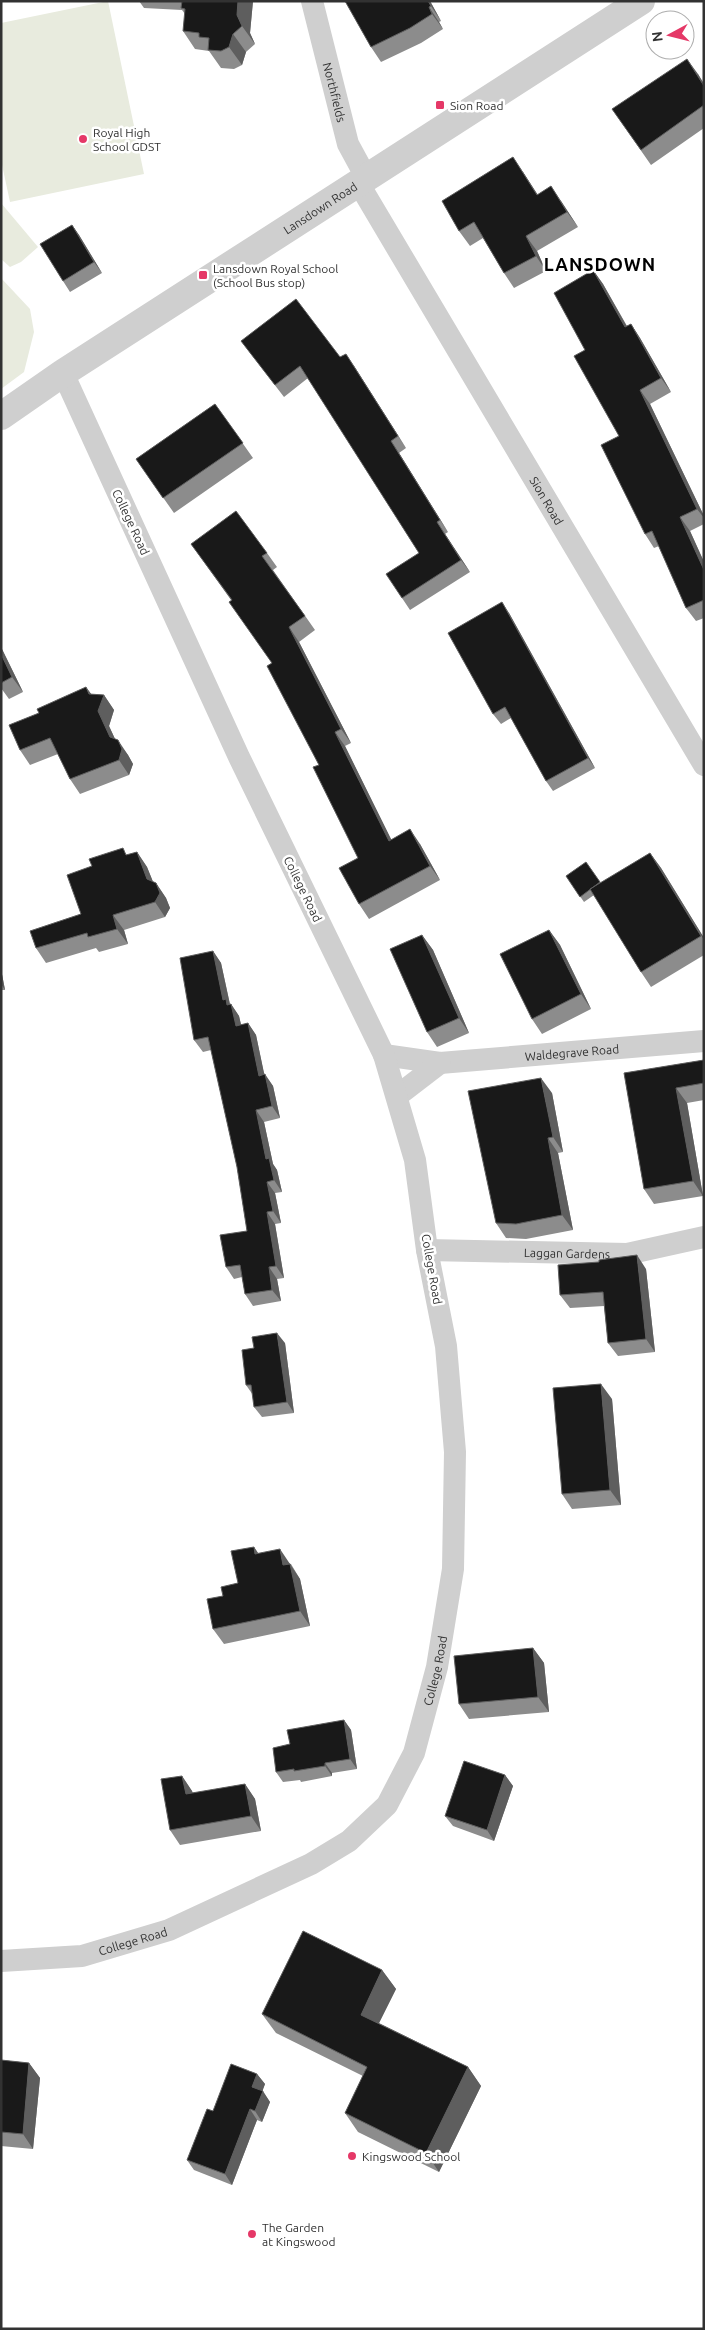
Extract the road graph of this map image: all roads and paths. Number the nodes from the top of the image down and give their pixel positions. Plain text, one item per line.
1 (312, 1) edge
2 (641, 1) edge
3 (363, 182) junction
4 (63, 373) junction
5 (1, 416) edge
6 (704, 765) edge
7 (704, 1041) edge
8 (384, 1055) junction
9 (440, 1064) junction
10 (397, 1096) junction
11 (704, 1237) edge
12 (428, 1250) junction
13 (1, 1961) edge

1 - 3 street, Northfields
2 - 3 street, Lansdown Road
3 - 4 street, Lansdown Road
3 - 6 street, Sion Road
4 - 5 street, Lansdown Road
4 - 8 street, College Road
7 - 9 street, Waldegrave Road
8 - 9 street, Waldegrave Road
8 - 10 street, College Road
9 - 10 street
10 - 12 street, College Road
11 - 12 street, Laggan Gardens
12 - 13 street, College Road

